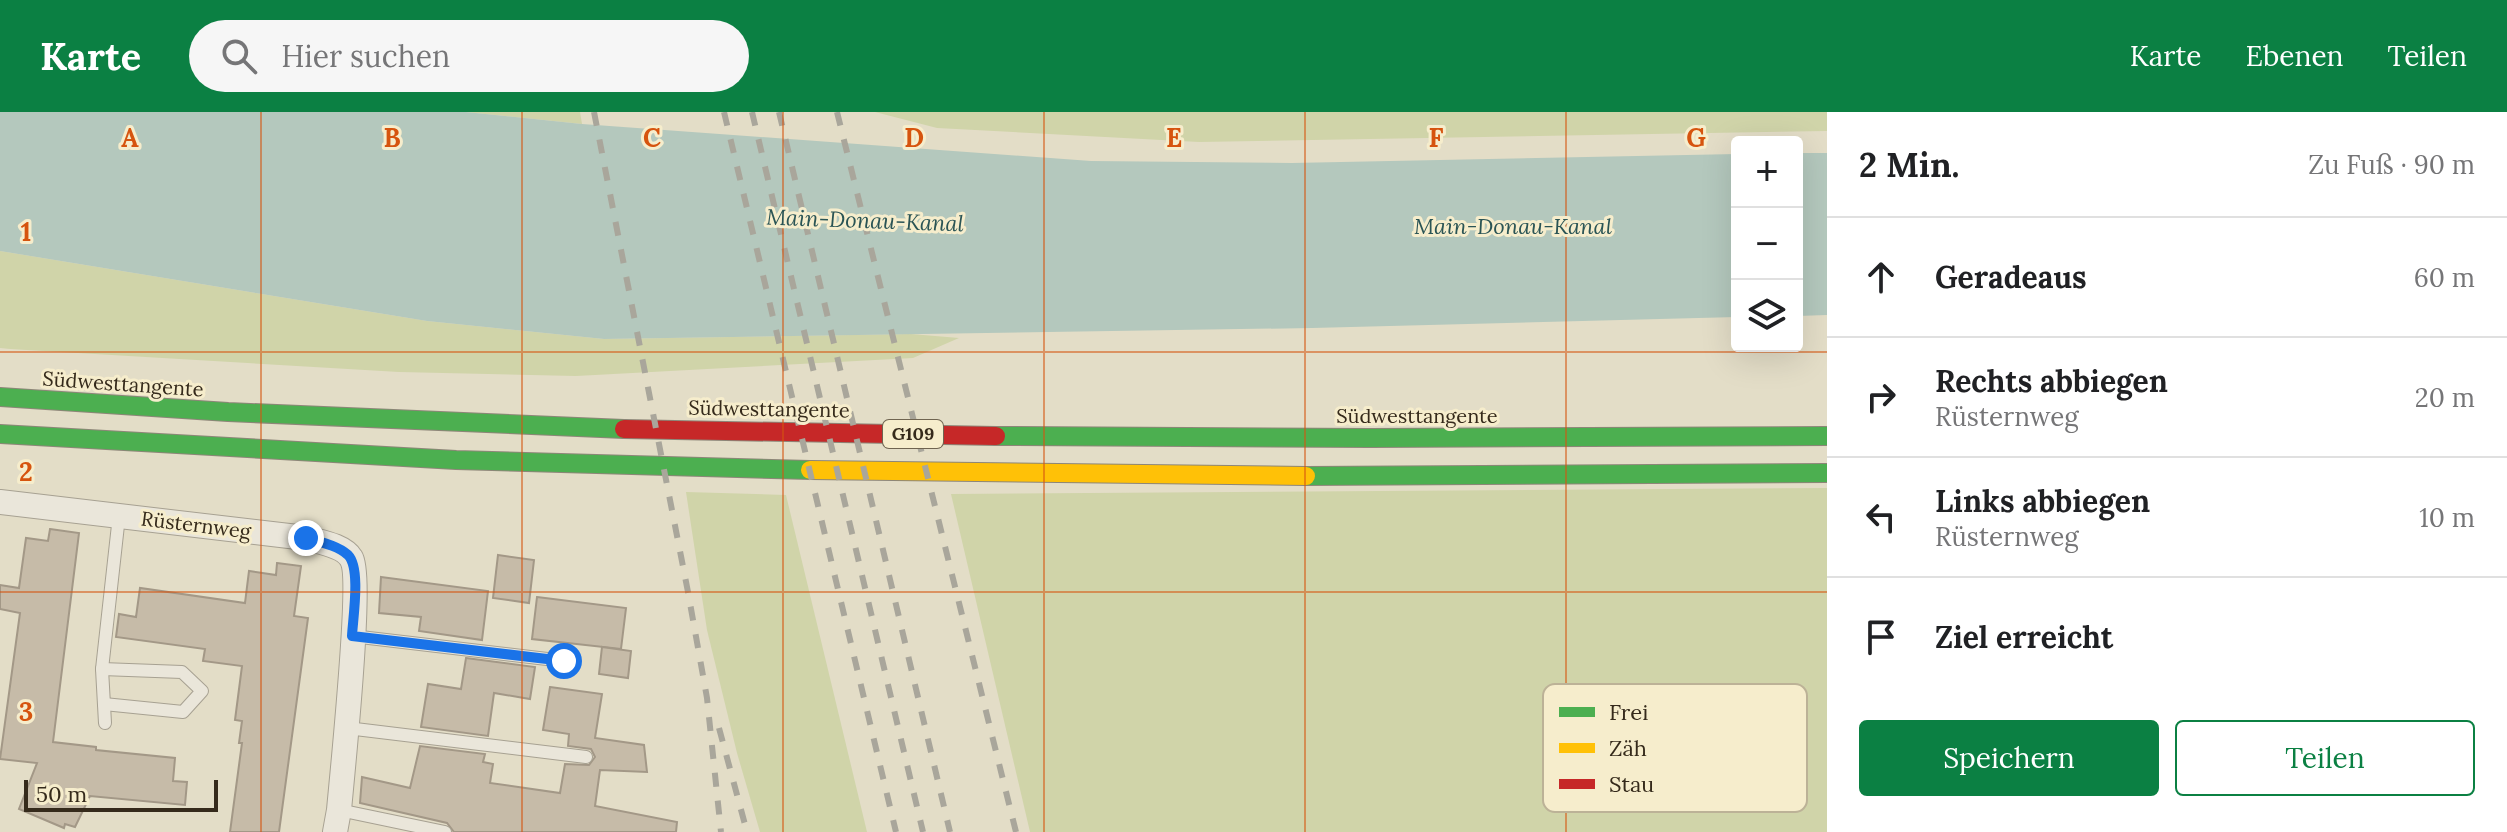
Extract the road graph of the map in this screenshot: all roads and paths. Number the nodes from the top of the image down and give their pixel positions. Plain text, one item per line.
1 (0, 397) edge
2 (0, 434) edge
3 (1827, 436) edge
4 (1827, 473) edge
5 (0, 502) edge
6 (119, 516) junction
7 (352, 636) junction
8 (564, 661) dead end
9 (102, 669) junction
10 (104, 704) junction
11 (105, 723) dead end
12 (347, 728) junction
13 (586, 757) dead end
14 (337, 821) edge
15 (445, 832) edge

1 - 3 highway, Südwesttangente / G109
2 - 4 highway, G109
5 - 6 street, Rüsternweg
6 - 7 street, Rüsternweg
6 - 9 lane
7 - 8 lane
7 - 12 street, Rüsternweg
9 - 10 lane
9 - 10 lane
10 - 11 lane
12 - 13 lane
12 - 14 street, Rüsternweg
14 - 15 lane

